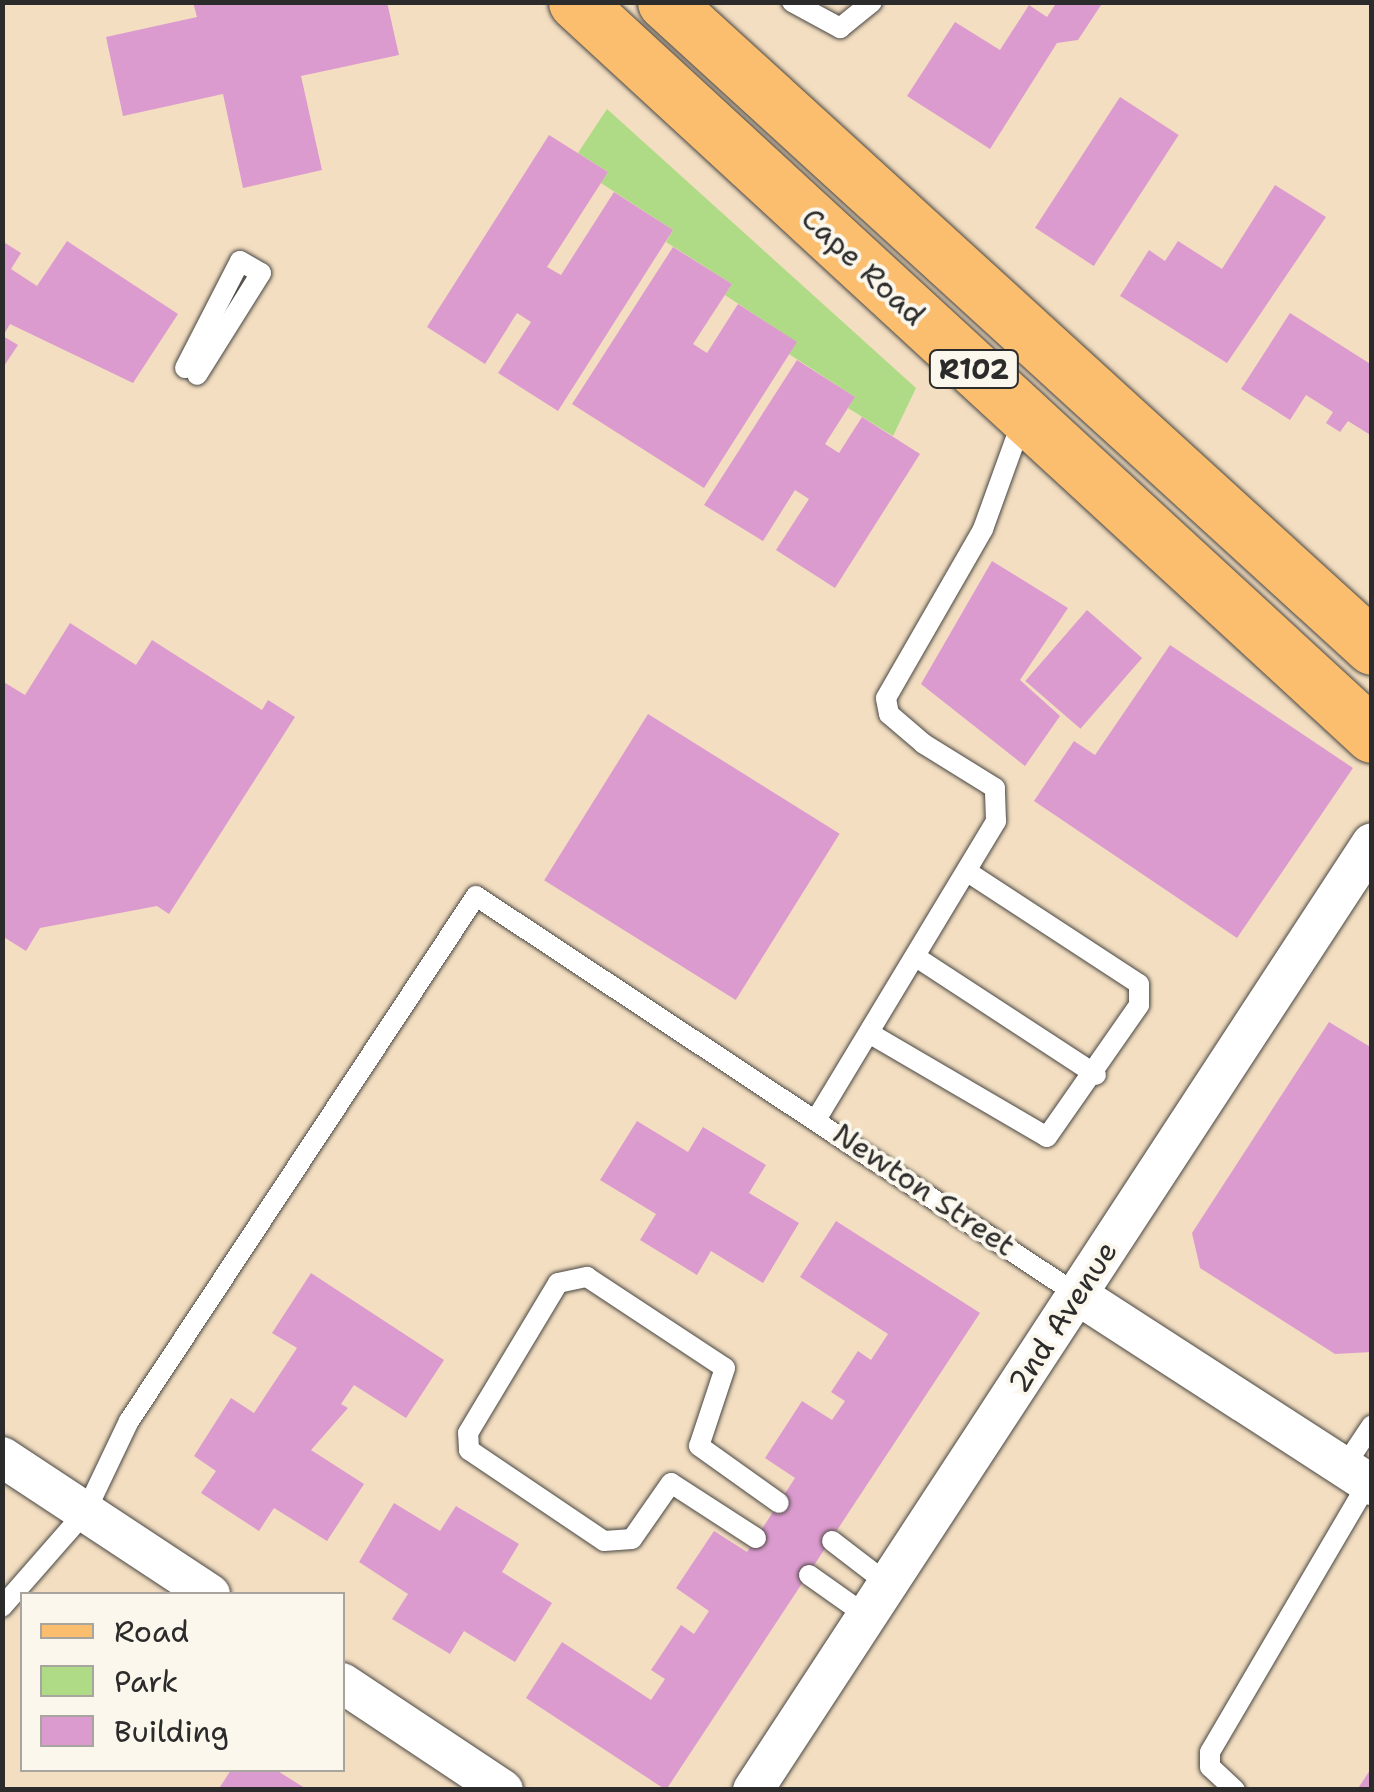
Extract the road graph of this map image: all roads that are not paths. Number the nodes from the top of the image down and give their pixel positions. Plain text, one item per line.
1 (576, 2) edge
2 (665, 2) edge
3 (792, 2) edge
4 (872, 2) edge
5 (191, 372) joint
6 (1024, 416) junction
7 (1372, 647) edge
8 (1372, 735) edge
9 (1372, 844) edge
10 (968, 872) junction
11 (916, 957) junction
12 (869, 1033) junction
13 (1096, 1075) junction
14 (817, 1118) junction
15 (1078, 1295) junction
16 (1372, 1425) edge
17 (2, 1457) edge
18 (1361, 1478) edge
19 (779, 1503) dead end
20 (86, 1511) junction
21 (756, 1538) dead end
22 (832, 1541) dead end
23 (809, 1575) dead end
24 (207, 1592) edge
25 (877, 1600) junction
26 (2, 1607) edge
27 (345, 1685) edge
28 (503, 1790) edge
29 (753, 1790) edge
30 (1235, 1790) edge

1 - 6 main road, Cape Road / R102
2 - 7 main road, Cape Road / R102
3 - 4 lane
5 - 5 lane
6 - 8 main road, Cape Road / R102
6 - 10 lane
9 - 15 street, 2nd Avenue
10 - 11 lane
10 - 13 lane
11 - 12 lane
11 - 13 lane
12 - 13 lane
12 - 14 lane
14 - 15 lane, Newton Street
14 - 20 lane, Newton Street
15 - 18 street, Newton Street
15 - 25 street, 2nd Avenue
16 - 18 lane
17 - 20 street
18 - 30 lane
19 - 21 lane
20 - 24 street
20 - 26 lane
22 - 25 lane
23 - 25 lane
25 - 29 street, 2nd Avenue
27 - 28 street

